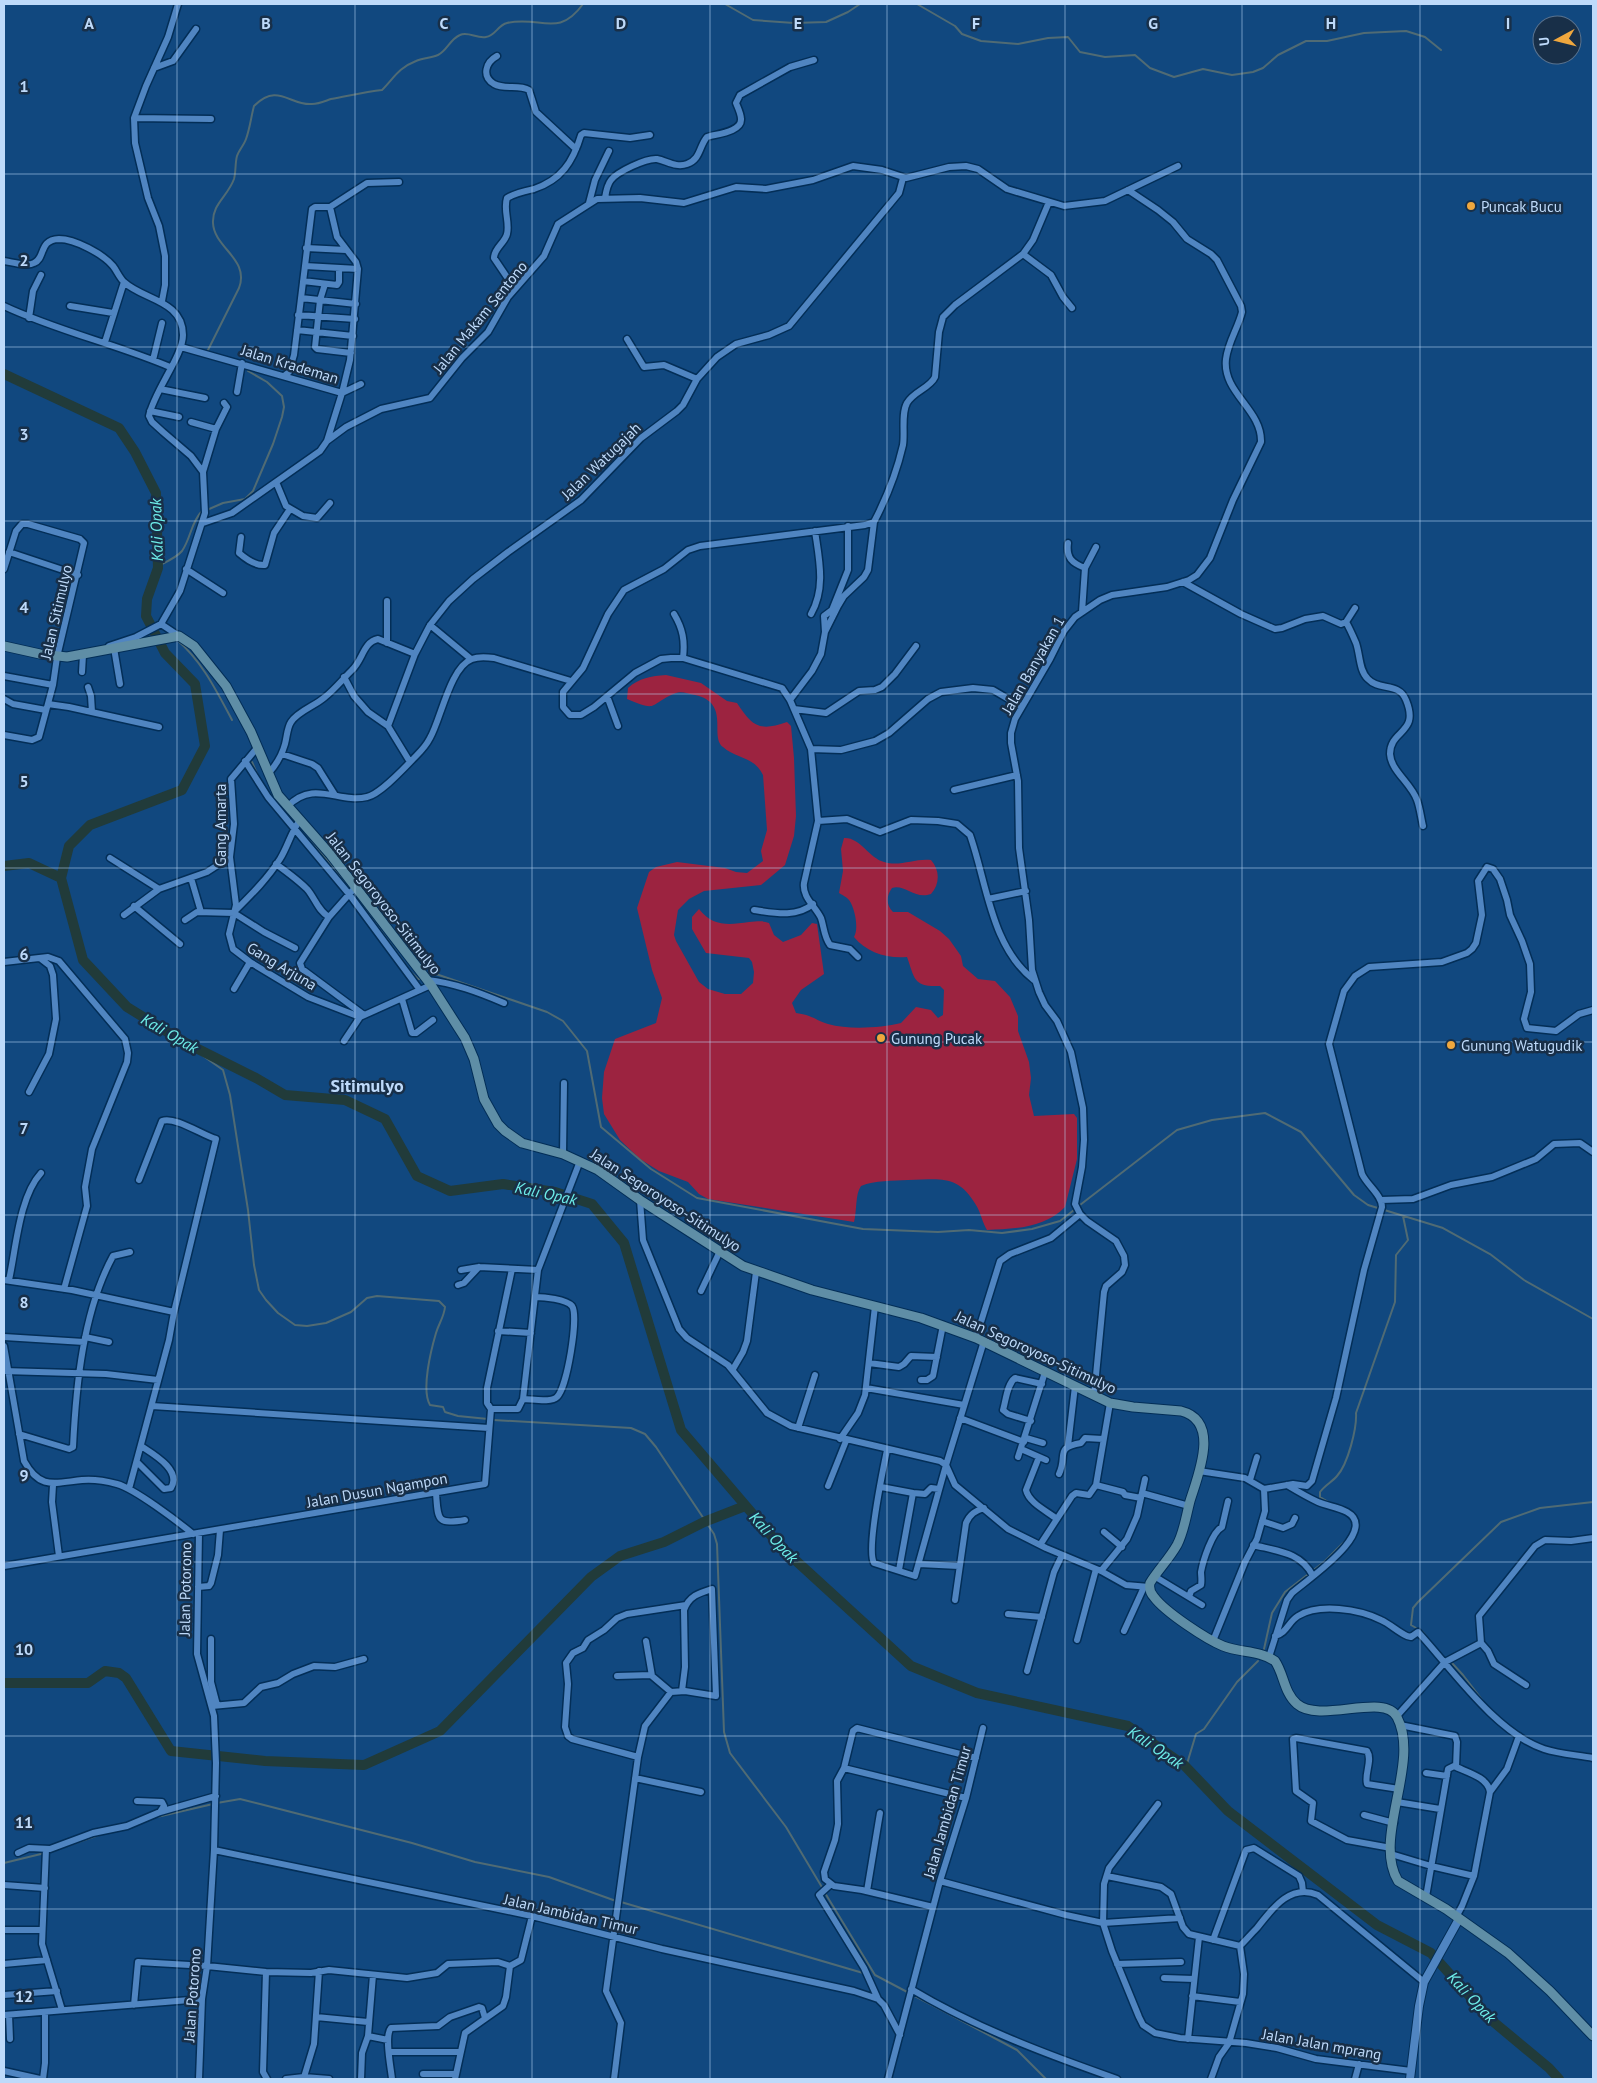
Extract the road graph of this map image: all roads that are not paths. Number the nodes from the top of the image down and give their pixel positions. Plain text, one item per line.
1 (178, 4) edge
2 (196, 29) dead end
3 (497, 56) dead end
4 (814, 60) dead end
5 (154, 68) junction
6 (134, 118) junction
7 (211, 119) dead end
8 (650, 135) dead end
9 (576, 149) junction
10 (608, 151) dead end
11 (1178, 166) dead end
12 (903, 178) junction
13 (399, 182) dead end
14 (1128, 190) junction
15 (605, 198) junction
16 (1049, 202) junction
17 (589, 203) junction
18 (330, 207) junction
19 (306, 248) junction
20 (346, 250) junction
21 (1023, 254) junction
22 (4, 261) edge
23 (305, 266) junction
24 (339, 268) junction
25 (358, 269) junction
26 (41, 275) dead end
27 (303, 281) junction
28 (124, 282) junction
29 (325, 284) junction
30 (515, 289) junction
31 (301, 298) junction
32 (320, 300) junction
33 (162, 301) junction
34 (356, 304) junction
35 (4, 306) edge
36 (70, 306) dead end
37 (1072, 308) dead end
38 (113, 313) junction
39 (298, 315) junction
40 (318, 317) junction
41 (29, 318) junction
42 (355, 319) junction
43 (162, 323) dead end
44 (297, 330) junction
45 (316, 332) junction
46 (353, 336) junction
47 (627, 339) dead end
48 (105, 342) junction
49 (181, 347) junction
50 (351, 353) junction
51 (153, 360) junction
52 (242, 363) junction
53 (170, 367) junction
54 (284, 376) junction
55 (697, 379) junction
56 (362, 384) dead end
57 (160, 389) junction
58 (236, 392) dead end
59 (342, 393) junction
60 (205, 398) dead end
61 (224, 403) dead end
62 (150, 411) junction
63 (179, 418) dead end
64 (191, 422) dead end
65 (216, 429) junction
66 (327, 441) junction
67 (202, 472) junction
68 (276, 482) junction
69 (330, 503) dead end
70 (290, 509) junction
71 (874, 522) junction
72 (203, 523) junction
73 (848, 526) junction
74 (816, 531) junction
75 (241, 537) dead end
76 (1068, 543) dead end
77 (1096, 547) dead end
78 (9, 552) junction
79 (1086, 568) junction
80 (186, 569) junction
81 (4, 570) edge
82 (78, 574) junction
83 (1183, 582) junction
84 (223, 593) dead end
85 (387, 601) dead end
86 (1355, 608) dead end
87 (1082, 612) junction
88 (674, 614) dead end
89 (810, 614) dead end
90 (1346, 622) junction
91 (158, 625) junction
92 (430, 625) junction
93 (826, 632) junction
94 (175, 637) junction
95 (138, 640) junction
96 (387, 643) junction
97 (4, 646) edge
98 (916, 646) dead end
99 (114, 648) junction
100 (88, 654) junction
101 (415, 654) junction
102 (57, 657) junction
103 (684, 658) junction
104 (471, 659) junction
105 (82, 672) dead end
106 (4, 676) edge
107 (344, 677) junction
108 (571, 681) junction
109 (120, 684) dead end
110 (53, 685) junction
111 (88, 687) dead end
112 (607, 696) junction
113 (4, 699) edge
114 (790, 700) junction
115 (47, 707) junction
116 (1022, 708) junction
117 (794, 709) junction
118 (92, 712) junction
119 (388, 726) junction
120 (618, 726) dead end
121 (160, 727) dead end
122 (4, 735) edge
123 (257, 748) junction
124 (811, 749) junction
125 (282, 754) junction
126 (245, 761) junction
127 (410, 762) junction
128 (268, 774) junction
129 (1017, 775) junction
130 (954, 790) dead end
131 (336, 795) junction
132 (288, 806) junction
133 (300, 820) junction
134 (818, 821) junction
135 (1423, 826) dead end
136 (294, 828) junction
137 (230, 857) junction
138 (110, 858) dead end
139 (276, 864) junction
140 (191, 878) junction
141 (357, 887) junction
142 (158, 889) junction
143 (1026, 891) junction
144 (350, 894) junction
145 (988, 899) junction
146 (813, 904) junction
147 (134, 906) junction
148 (754, 910) dead end
149 (201, 912) junction
150 (234, 912) junction
151 (124, 915) dead end
152 (329, 917) junction
153 (185, 920) dead end
154 (180, 944) dead end
155 (295, 948) dead end
156 (858, 957) dead end
157 (44, 958) junction
158 (4, 962) edge
159 (250, 962) junction
160 (426, 979) junction
161 (1034, 980) junction
162 (234, 989) dead end
163 (420, 990) junction
164 (402, 999) junction
165 (504, 1002) dead end
166 (1593, 1010) edge
167 (362, 1016) junction
168 (433, 1020) dead end
169 (344, 1042) dead end
170 (564, 1083) dead end
171 (30, 1092) dead end
172 (1593, 1152) edge
173 (563, 1154) junction
174 (580, 1161) junction
175 (41, 1173) dead end
176 (139, 1180) dead end
177 (640, 1200) junction
178 (1381, 1207) junction
179 (1080, 1214) junction
180 (720, 1251) junction
181 (130, 1252) dead end
182 (479, 1267) junction
183 (512, 1269) junction
184 (461, 1270) dead end
185 (538, 1270) junction
186 (756, 1272) junction
187 (7, 1280) edge
188 (458, 1285) dead end
189 (64, 1289) junction
190 (701, 1291) dead end
191 (97, 1295) junction
192 (535, 1297) junction
193 (875, 1306) junction
194 (174, 1312) junction
195 (943, 1325) junction
196 (498, 1331) junction
197 (531, 1333) junction
198 (4, 1338) edge
199 (980, 1339) junction
200 (85, 1340) junction
201 (109, 1342) dead end
202 (4, 1346) edge
203 (937, 1357) junction
204 (869, 1363) junction
205 (733, 1369) junction
206 (6, 1371) edge
207 (1046, 1372) junction
208 (79, 1373) junction
209 (815, 1375) dead end
210 (158, 1380) junction
211 (921, 1380) dead end
212 (1042, 1384) junction
213 (1075, 1386) junction
214 (866, 1388) junction
215 (1094, 1396) junction
216 (523, 1399) junction
217 (1110, 1402) junction
218 (964, 1405) junction
219 (152, 1406) junction
220 (491, 1409) junction
221 (960, 1418) junction
222 (1031, 1421) junction
223 (489, 1422) junction
224 (798, 1428) junction
225 (19, 1434) junction
226 (1103, 1439) junction
227 (843, 1440) junction
228 (1025, 1440) junction
229 (1043, 1443) dead end
230 (141, 1446) junction
231 (1068, 1446) junction
232 (1021, 1449) junction
233 (886, 1450) junction
234 (1018, 1457) dead end
235 (1039, 1457) junction
236 (1257, 1457) dead end
237 (1046, 1460) dead end
238 (136, 1462) junction
239 (946, 1465) junction
240 (1199, 1471) junction
241 (1059, 1474) dead end
242 (1145, 1478) dead end
243 (1250, 1480) junction
244 (53, 1485) junction
245 (1096, 1485) junction
246 (1286, 1485) junction
247 (828, 1486) dead end
248 (881, 1487) junction
249 (129, 1489) junction
250 (939, 1489) junction
251 (1264, 1489) junction
252 (436, 1493) junction
253 (913, 1493) junction
254 (1142, 1495) junction
255 (1228, 1501) dead end
256 (1189, 1506) junction
257 (984, 1508) junction
258 (1295, 1518) dead end
259 (1057, 1519) junction
260 (465, 1520) dead end
261 (1262, 1521) junction
262 (220, 1530) junction
263 (1104, 1532) dead end
264 (196, 1534) junction
265 (1593, 1538) edge
266 (1040, 1545) junction
267 (1253, 1546) junction
268 (1122, 1547) junction
269 (1062, 1555) junction
270 (59, 1556) junction
271 (919, 1564) junction
272 (4, 1566) edge
273 (959, 1566) junction
274 (898, 1570) junction
275 (1098, 1570) junction
276 (1311, 1573) junction
277 (1154, 1576) junction
278 (198, 1587) junction
279 (1146, 1587) junction
280 (1189, 1597) junction
281 (955, 1600) dead end
282 (686, 1605) junction
283 (1202, 1605) dead end
284 (1008, 1614) dead end
285 (1042, 1617) junction
286 (1124, 1631) dead end
287 (1275, 1636) junction
288 (211, 1639) dead end
289 (1077, 1640) dead end
290 (646, 1641) dead end
291 (1213, 1641) junction
292 (1481, 1643) junction
293 (1269, 1657) junction
294 (364, 1659) dead end
295 (1445, 1662) junction
296 (1027, 1671) dead end
297 (651, 1675) junction
298 (617, 1676) dead end
299 (1526, 1685) dead end
300 (682, 1691) junction
301 (671, 1692) junction
302 (215, 1705) junction
303 (1398, 1721) junction
304 (983, 1728) dead end
305 (1519, 1736) junction
306 (638, 1757) junction
307 (976, 1758) junction
308 (1593, 1758) edge
309 (1456, 1767) junction
310 (844, 1768) junction
311 (1426, 1773) dead end
312 (1446, 1776) junction
313 (635, 1778) junction
314 (1399, 1789) junction
315 (701, 1792) dead end
316 (1490, 1792) junction
317 (966, 1798) junction
318 (137, 1801) dead end
319 (216, 1801) junction
320 (1397, 1802) junction
321 (1158, 1804) dead end
322 (1440, 1809) junction
323 (160, 1812) junction
324 (880, 1814) dead end
325 (1364, 1815) dead end
326 (1394, 1823) junction
327 (214, 1850) junction
328 (46, 1851) junction
329 (1391, 1851) junction
330 (18, 1853) dead end
331 (1431, 1866) junction
332 (1106, 1876) junction
333 (1474, 1876) junction
334 (940, 1881) junction
335 (4, 1885) edge
336 (830, 1885) junction
337 (45, 1888) junction
338 (867, 1891) junction
339 (1303, 1892) junction
340 (1426, 1897) junction
341 (933, 1907) junction
342 (532, 1916) junction
343 (1180, 1918) junction
344 (1457, 1918) junction
345 (1103, 1923) junction
346 (4, 1930) edge
347 (42, 1930) junction
348 (614, 1936) junction
349 (1199, 1937) junction
350 (1213, 1940) junction
351 (1240, 1946) junction
352 (47, 1960) junction
353 (1180, 1962) dead end
354 (4, 1964) edge
355 (1117, 1964) junction
356 (207, 1966) junction
357 (510, 1966) junction
358 (319, 1971) junction
359 (266, 1972) junction
360 (373, 1976) junction
361 (1164, 1978) dead end
362 (1194, 1979) junction
363 (1424, 1982) junction
364 (57, 1991) junction
365 (910, 1993) junction
366 (4, 1995) edge
367 (1192, 1996) junction
368 (878, 1998) junction
369 (202, 1999) junction
370 (1240, 2002) junction
371 (134, 2005) junction
372 (62, 2010) junction
373 (45, 2013) junction
374 (7, 2015) edge
375 (316, 2017) junction
376 (485, 2018) junction
377 (368, 2022) junction
378 (900, 2035) junction
379 (368, 2036) junction
380 (1593, 2036) edge
381 (10, 2039) dead end
382 (1188, 2039) junction
383 (388, 2040) junction
384 (1229, 2043) junction
385 (389, 2052) junction
386 (460, 2052) junction
387 (1359, 2064) junction
388 (4, 2071) edge
389 (423, 2074) dead end
390 (1410, 2075) edge
391 (455, 2077) edge
392 (304, 2078) junction
393 (42, 2079) edge
394 (199, 2079) edge
395 (267, 2079) edge
396 (286, 2079) edge
397 (329, 2079) edge
398 (361, 2079) edge
399 (392, 2079) edge
400 (614, 2079) edge
401 (888, 2079) edge
402 (1118, 2079) edge
403 (1211, 2079) edge
404 (1355, 2079) edge

1 - 5 street
2 - 5 street
3 - 9 street
4 - 15 street
5 - 6 street
6 - 7 street
6 - 33 street
8 - 9 street
9 - 30 street
10 - 17 street
11 - 14 street
12 - 15 street, Jalan Makam Sentono
12 - 16 street
12 - 55 street, Jalan Watugajah
13 - 18 street
14 - 16 street
14 - 83 street, Jalan Banyakan 1
15 - 17 street, Jalan Makam Sentono
16 - 21 street
17 - 30 street, Jalan Makam Sentono
18 - 19 street
18 - 20 street
19 - 20 street
19 - 23 street
20 - 25 street
21 - 37 street
21 - 71 street
22 - 28 street
23 - 24 street
23 - 27 street
24 - 25 street
24 - 29 street
25 - 34 street
26 - 41 street
27 - 29 street
27 - 31 street
28 - 33 street
28 - 38 street
29 - 32 street
30 - 66 street, Jalan Makam Sentono
31 - 32 street
31 - 39 street
32 - 34 street
32 - 40 street
33 - 49 street
34 - 42 street
35 - 41 street
36 - 38 street
38 - 48 street
39 - 40 street
39 - 44 street
40 - 42 street
40 - 45 street
41 - 48 street
42 - 46 street
43 - 51 street
44 - 45 street
44 - 54 street
45 - 46 street
45 - 50 street
46 - 50 street
47 - 55 street
48 - 51 street
49 - 52 street, Jalan Krademan
49 - 53 street
50 - 59 street
51 - 53 street
52 - 54 street, Jalan Krademan
52 - 58 street
53 - 57 street
54 - 59 street, Jalan Krademan
55 - 92 street, Jalan Watugajah
56 - 59 street
57 - 60 street
57 - 62 street
59 - 66 street, Jalan Krademan
61 - 65 street
62 - 63 street
62 - 67 street
64 - 65 street
65 - 67 street
66 - 68 street, Jalan Krademan
67 - 72 street
68 - 70 street
68 - 72 street, Jalan Krademan
69 - 70 street
70 - 75 street
71 - 73 street
71 - 93 street
72 - 80 street
73 - 74 street
73 - 93 street
74 - 89 street
74 - 108 street
76 - 79 street
77 - 79 street
78 - 81 street
78 - 82 street
78 - 82 street, Jalan Sitimulyo
79 - 87 street
80 - 84 street
80 - 91 street
82 - 102 street, Jalan Sitimulyo
83 - 87 street, Jalan Banyakan 1
83 - 90 street
85 - 96 street
86 - 90 street
87 - 116 street, Jalan Banyakan 1
88 - 103 street
90 - 135 street
91 - 94 street, Jalan Segoroyoso-Sitimulyo
91 - 95 street
92 - 101 street, Jalan Watugajah
92 - 104 street
93 - 114 street
94 - 95 main road
94 - 123 main road, Jalan Segoroyoso-Sitimulyo
95 - 99 main road
95 - 100 street
96 - 101 street
96 - 107 street
97 - 102 main road
98 - 117 street
99 - 100 main road
99 - 109 street
100 - 102 main road
100 - 105 street
101 - 119 street, Jalan Watugajah
102 - 110 street, Jalan Sitimulyo
103 - 112 street
103 - 114 street
104 - 108 street
104 - 127 street
106 - 110 street
107 - 119 street
107 - 125 street
108 - 112 street
110 - 115 street, Jalan Sitimulyo
111 - 118 street
112 - 120 street
113 - 115 street
114 - 117 street
115 - 118 street
115 - 122 street, Jalan Sitimulyo
116 - 124 street
116 - 129 street, Jalan Banyakan 1
117 - 124 street
118 - 121 street
119 - 127 street
123 - 126 street, Gang Amarta
123 - 128 main road, Jalan Segoroyoso-Sitimulyo
124 - 134 street
125 - 128 street
125 - 131 street
126 - 136 street
126 - 137 street, Gang Amarta
127 - 131 street
128 - 132 main road, Jalan Segoroyoso-Sitimulyo
129 - 130 street
129 - 143 street, Jalan Banyakan 1
131 - 132 street
132 - 133 main road, Jalan Segoroyoso-Sitimulyo
133 - 136 street
133 - 141 main road, Jalan Segoroyoso-Sitimulyo
134 - 145 street
134 - 146 street
136 - 139 street
136 - 144 street
137 - 140 street
137 - 150 street, Gang Amarta
138 - 142 street
139 - 150 street
139 - 152 street
140 - 142 street
140 - 149 street
141 - 144 street
141 - 160 main road, Jalan Segoroyoso-Sitimulyo
142 - 147 street
143 - 145 street
143 - 161 street, Jalan Banyakan 1
144 - 152 street
144 - 163 street
145 - 161 street
146 - 148 street
146 - 156 street
147 - 151 street
147 - 154 street
149 - 150 street
149 - 153 street
150 - 155 street
150 - 159 street, Gang Arjuna
152 - 167 street
157 - 158 street
157 - 171 street
157 - 189 street
159 - 162 street
159 - 167 street, Gang Arjuna
160 - 163 street
160 - 165 street
160 - 173 main road, Jalan Segoroyoso-Sitimulyo
161 - 179 street, Jalan Banyakan 1
163 - 164 street
164 - 167 street
164 - 168 street
166 - 178 street
167 - 169 street
170 - 173 street
172 - 178 street
173 - 174 main road, Jalan Segoroyoso-Sitimulyo
174 - 177 main road, Jalan Segoroyoso-Sitimulyo
174 - 185 street
175 - 187 street
176 - 194 street
177 - 180 main road, Jalan Segoroyoso-Sitimulyo
177 - 205 street
178 - 246 street
179 - 199 street
179 - 215 street
180 - 186 main road, Jalan Segoroyoso-Sitimulyo
180 - 190 street
181 - 191 street
182 - 183 street
182 - 184 street
182 - 188 street
183 - 185 street
183 - 196 street, Jalan Dusun Ngampon
185 - 192 street
186 - 193 main road, Jalan Segoroyoso-Sitimulyo
186 - 205 street
187 - 189 street
189 - 191 street
191 - 194 street
191 - 200 street
192 - 197 street
192 - 216 street
193 - 195 main road, Jalan Segoroyoso-Sitimulyo
193 - 204 street
194 - 210 street
195 - 199 main road, Jalan Segoroyoso-Sitimulyo
195 - 203 street
196 - 197 street
196 - 220 street, Jalan Dusun Ngampon
197 - 216 street
198 - 200 street
199 - 207 main road, Jalan Segoroyoso-Sitimulyo
199 - 218 street
200 - 201 street
200 - 208 street
202 - 206 street
203 - 204 street
203 - 211 street
204 - 214 street
205 - 224 street
206 - 208 street
206 - 225 street
207 - 212 street
207 - 213 main road, Jalan Segoroyoso-Sitimulyo
208 - 210 street
208 - 225 street
209 - 224 street
210 - 219 street
212 - 222 street
212 - 222 street
213 - 215 main road, Jalan Segoroyoso-Sitimulyo
213 - 231 street
214 - 218 street
214 - 227 street
215 - 217 main road, Jalan Segoroyoso-Sitimulyo
216 - 220 street
217 - 226 street
217 - 240 main road, Jalan Segoroyoso-Sitimulyo
218 - 221 street
219 - 223 street
219 - 230 street
220 - 223 street, Jalan Dusun Ngampon
221 - 228 street
221 - 239 street
222 - 228 street
223 - 252 street, Jalan Dusun Ngampon
224 - 227 street
225 - 244 street
226 - 231 street
226 - 245 street
227 - 233 street
227 - 247 street
228 - 229 street
228 - 232 street
230 - 238 street
230 - 238 street
231 - 241 street
232 - 234 street
232 - 235 street
233 - 239 street
233 - 248 street
235 - 237 street
235 - 259 street
236 - 243 street
238 - 249 street
239 - 250 street
239 - 257 street
240 - 243 street
240 - 256 main road, Jalan Segoroyoso-Sitimulyo
242 - 254 street
243 - 251 street
244 - 249 street
244 - 270 street
245 - 254 street
245 - 259 street
246 - 251 street
246 - 276 street
248 - 253 street
248 - 274 street
249 - 264 street
250 - 253 street
250 - 271 street
251 - 261 street
252 - 260 street
252 - 262 street, Jalan Dusun Ngampon
253 - 274 street
254 - 256 street
254 - 268 street
255 - 280 street
256 - 277 main road, Jalan Segoroyoso-Sitimulyo
257 - 266 street
257 - 273 street
258 - 261 street
259 - 266 street
261 - 267 street
262 - 264 street, Jalan Dusun Ngampon
262 - 278 street
263 - 268 street
264 - 270 street, Jalan Potorono
264 - 278 street, Jalan Potorono
265 - 292 street
266 - 269 street
267 - 276 street
267 - 291 street
268 - 275 street
269 - 275 street
269 - 285 street
270 - 272 street, Jalan Potorono
271 - 273 street
271 - 274 street
273 - 281 street
275 - 279 street
275 - 289 street
276 - 287 street
277 - 279 main road, Jalan Segoroyoso-Sitimulyo
277 - 280 street
278 - 302 street, Jalan Potorono
279 - 286 street
279 - 291 main road
280 - 283 street
282 - 300 street
282 - 300 street
282 - 306 street
284 - 285 street
285 - 296 street
287 - 293 street
287 - 295 street
288 - 302 street
290 - 297 street
291 - 293 main road
292 - 295 street
292 - 299 street
293 - 303 main road
294 - 302 street
295 - 303 street
295 - 305 street
297 - 298 street
297 - 301 street
300 - 301 street
301 - 306 street
302 - 319 street, Jalan Potorono
303 - 309 street
303 - 314 main road
304 - 307 street, Jalan Jambidan Timur
305 - 308 street
305 - 316 street
306 - 313 street
307 - 310 street
307 - 317 street, Jalan Jambidan Timur
309 - 312 street
309 - 316 street
310 - 317 street
310 - 336 street
311 - 312 street
312 - 322 street
313 - 315 street
313 - 348 street
314 - 320 main road
314 - 329 street
316 - 333 street
317 - 334 street, Jalan Jambidan Timur
318 - 323 street
319 - 323 street
319 - 327 street, Jalan Potorono
320 - 322 street
320 - 326 main road
321 - 332 street
322 - 331 street
323 - 328 street
324 - 338 street
325 - 326 street
326 - 329 main road
327 - 342 street, Jalan Jambidan Timur
327 - 356 street, Jalan Potorono
328 - 330 street
328 - 337 street
329 - 331 street
329 - 340 main road
331 - 333 street
331 - 340 street
332 - 343 street
332 - 345 street, Jalan Jalan mprang
333 - 344 street
334 - 341 street, Jalan Jambidan Timur
334 - 345 street
335 - 337 street
336 - 338 street
336 - 368 street
337 - 347 street
338 - 341 street
339 - 350 street
339 - 351 street
339 - 363 street
340 - 344 main road
341 - 365 street, Jalan Jambidan Timur
342 - 348 street, Jalan Jambidan Timur
342 - 357 street
343 - 345 street
343 - 349 street
344 - 363 street
344 - 380 main road
345 - 355 street, Jalan Jalan mprang
346 - 347 street
347 - 352 street
348 - 368 street, Jalan Jambidan Timur
348 - 400 street
349 - 350 street
349 - 362 street
350 - 351 street
351 - 370 street
352 - 354 street
352 - 364 street
353 - 355 street
355 - 382 street, Jalan Jalan mprang
356 - 359 street
356 - 369 street, Jalan Potorono
356 - 371 street
357 - 360 street
357 - 376 street
358 - 359 street
358 - 360 street
358 - 375 street
359 - 395 street
360 - 377 street
361 - 362 street
362 - 367 street
363 - 390 street
364 - 366 street
364 - 372 street
365 - 378 street, Jalan Jambidan Timur
365 - 402 street
367 - 370 street
367 - 382 street
368 - 378 street
369 - 371 street
369 - 394 street, Jalan Potorono
370 - 384 street
371 - 372 street
372 - 373 street
373 - 374 street
373 - 393 street
374 - 381 street
375 - 377 street
375 - 392 street
376 - 383 street
376 - 386 street
377 - 379 street
378 - 401 street, Jalan Jambidan Timur
379 - 383 street
379 - 398 street
382 - 384 street, Jalan Jalan mprang
383 - 385 street
384 - 387 street, Jalan Jalan mprang
384 - 403 street
385 - 386 street
385 - 399 street
386 - 391 street
387 - 390 street, Jalan Jalan mprang
387 - 404 street
388 - 393 street
389 - 391 street
392 - 396 street
392 - 397 street

